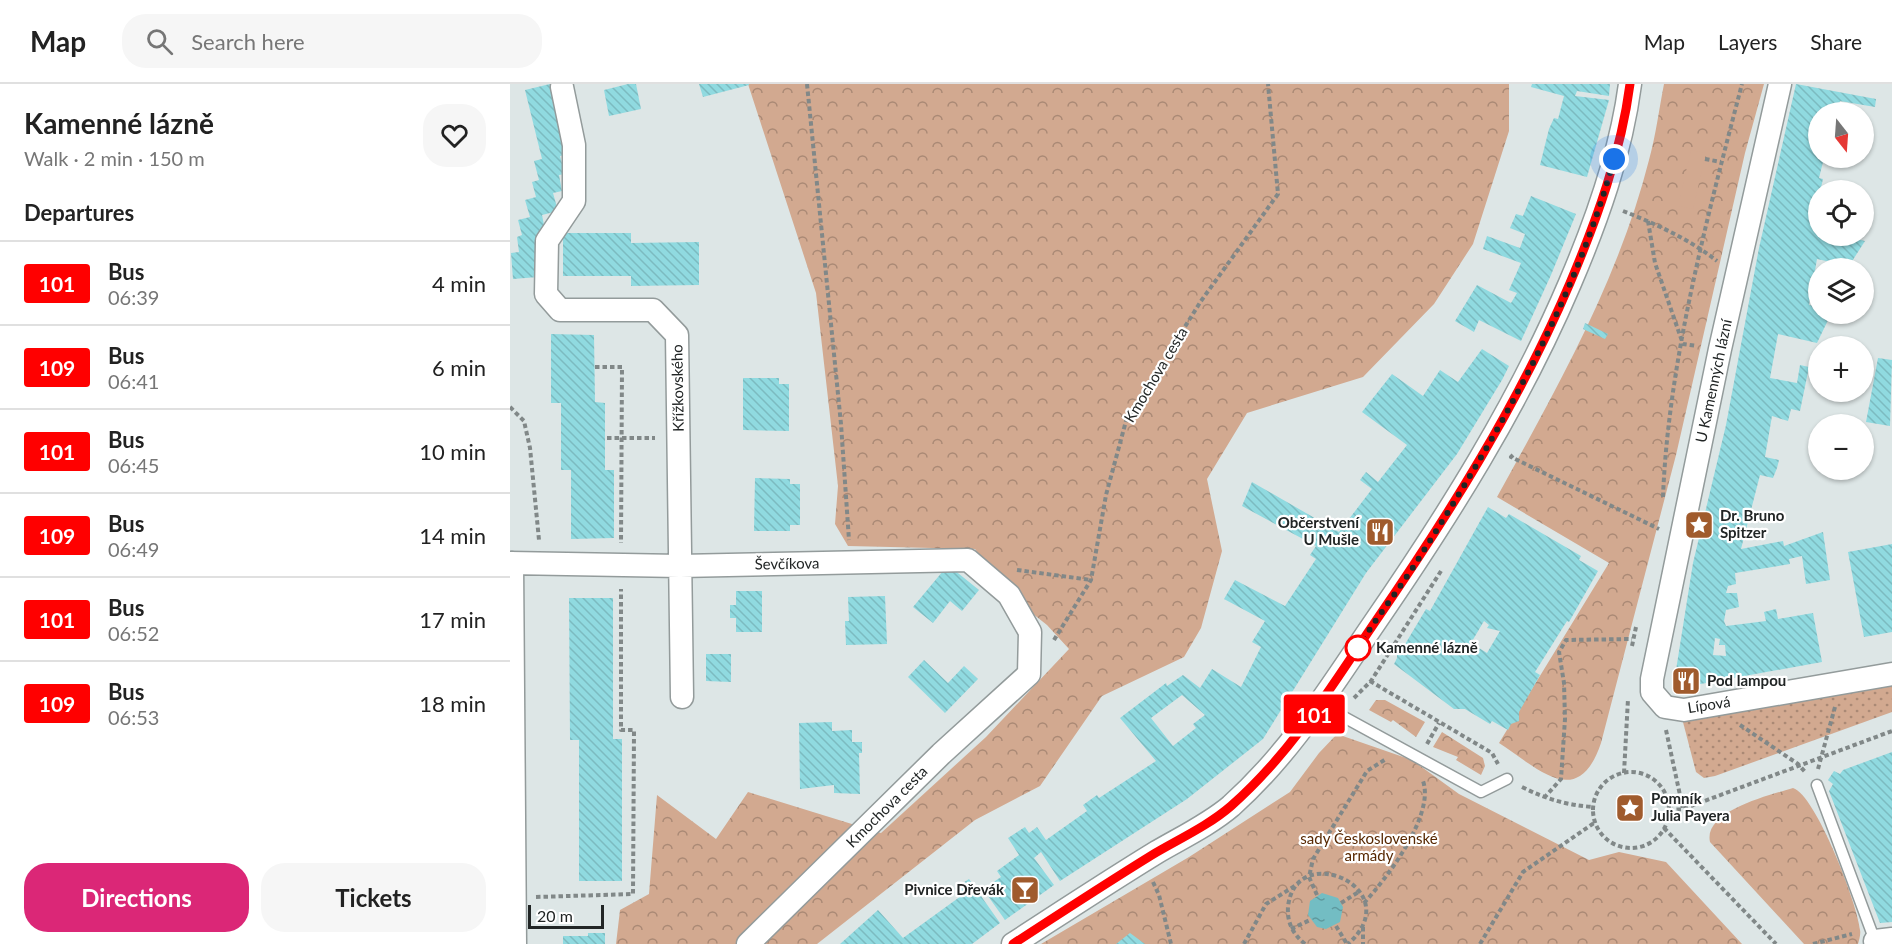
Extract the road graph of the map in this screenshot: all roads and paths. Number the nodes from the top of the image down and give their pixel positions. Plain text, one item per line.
1 (807, 84) edge
2 (1268, 84) edge
3 (1630, 84) edge
4 (1742, 84) edge
5 (1780, 84) edge
6 (562, 87) dead end
7 (1705, 159) dead end
8 (1722, 162) junction
9 (1626, 199) dead end
10 (1623, 211) junction
11 (1621, 220) dead end
12 (1648, 220) junction
13 (1702, 250) junction
14 (1736, 276) junction
15 (1683, 344) junction
16 (1720, 349) junction
17 (595, 367) dead end
18 (510, 407) edge
19 (607, 438) dead end
20 (680, 438) junction
21 (622, 439) junction
22 (1516, 448) dead end
23 (1663, 508) dead end
24 (1662, 519) dead end
25 (540, 549) dead end
26 (511, 563) edge
27 (841, 563) junction
28 (621, 565) junction
29 (680, 566) junction
30 (1014, 569) dead end
31 (1090, 580) junction
32 (1638, 618) dead end
33 (1632, 639) junction
34 (1632, 651) dead end
35 (1345, 666) junction
36 (1029, 674) junction
37 (1892, 674) edge
38 (1843, 683) junction
39 (1629, 695) dead end
40 (682, 697) dead end
41 (1320, 704) junction
42 (1660, 704) junction
43 (1712, 705) junction
44 (1439, 723) junction
45 (1892, 731) edge
46 (1420, 757) junction
47 (1393, 759) dead end
48 (1818, 759) junction
49 (1798, 764) junction
50 (1420, 773) dead end
51 (1623, 773) junction
52 (1507, 779) junction
53 (1816, 785) dead end
54 (1544, 798) junction
55 (1593, 807) junction
56 (1683, 809) junction
57 (1669, 810) junction
58 (1594, 823) junction
59 (1665, 828) junction
60 (1309, 877) junction
61 (1360, 891) junction
62 (1317, 895) dead end
63 (514, 897) junction
64 (1341, 903) dead end
65 (1364, 903) junction
66 (1310, 920) dead end
67 (1336, 926) dead end
68 (1363, 926) junction
69 (1291, 929) junction
70 (1878, 938) edge
71 (514, 944) edge
72 (748, 944) edge
73 (1013, 944) edge
74 (1244, 944) edge
75 (1305, 944) edge
76 (1347, 944) edge
77 (1363, 944) edge
78 (1480, 944) edge
79 (1776, 944) edge
80 (1813, 944) edge

1 - 27 path
2 - 31 path, Kmochova cesta
3 - 35 street
4 - 8 path
5 - 14 street, U Kamenných lázní
6 - 20 street, Křížkovského
7 - 8 path
8 - 13 path
9 - 10 path
10 - 11 path
10 - 12 path
12 - 13 path
12 - 15 path
13 - 14 path
13 - 15 path
14 - 16 street, U Kamenných lázní
15 - 16 path
15 - 23 path
16 - 42 street, U Kamenných lázní
17 - 21 path
18 - 25 path
19 - 21 path
20 - 21 path
20 - 29 street, Křížkovského
21 - 28 path
22 - 24 path
26 - 28 street, Ševčíkova
26 - 63 street
27 - 29 street, Ševčíkova
27 - 36 street, Ševčíkova
28 - 29 street, Ševčíkova
28 - 63 path
29 - 40 street, Křížkovského
30 - 31 path
31 - 36 path, Kmochova cesta
32 - 33 path
33 - 34 path
33 - 54 path
35 - 41 street
35 - 44 path
36 - 72 street, Kmochova cesta
37 - 38 street, Lípová
38 - 43 street, Lípová
38 - 48 path
39 - 51 path
41 - 46 lane
41 - 73 street
42 - 43 street, Lípová
42 - 56 path
43 - 49 path
44 - 46 path
44 - 52 path
45 - 48 path
46 - 52 lane
47 - 60 path
48 - 49 path
49 - 56 path
50 - 65 path
51 - 55 path
51 - 57 path
52 - 54 path
53 - 70 lane
54 - 55 path
55 - 58 path
56 - 57 path
57 - 59 path
58 - 59 path
58 - 78 path
59 - 79 path
60 - 61 path
60 - 62 path
60 - 69 path
60 - 74 path
61 - 64 path
61 - 65 path
63 - 71 street
65 - 68 path
66 - 69 path
67 - 76 path
68 - 76 path
68 - 77 path
69 - 75 path
70 - 80 path

